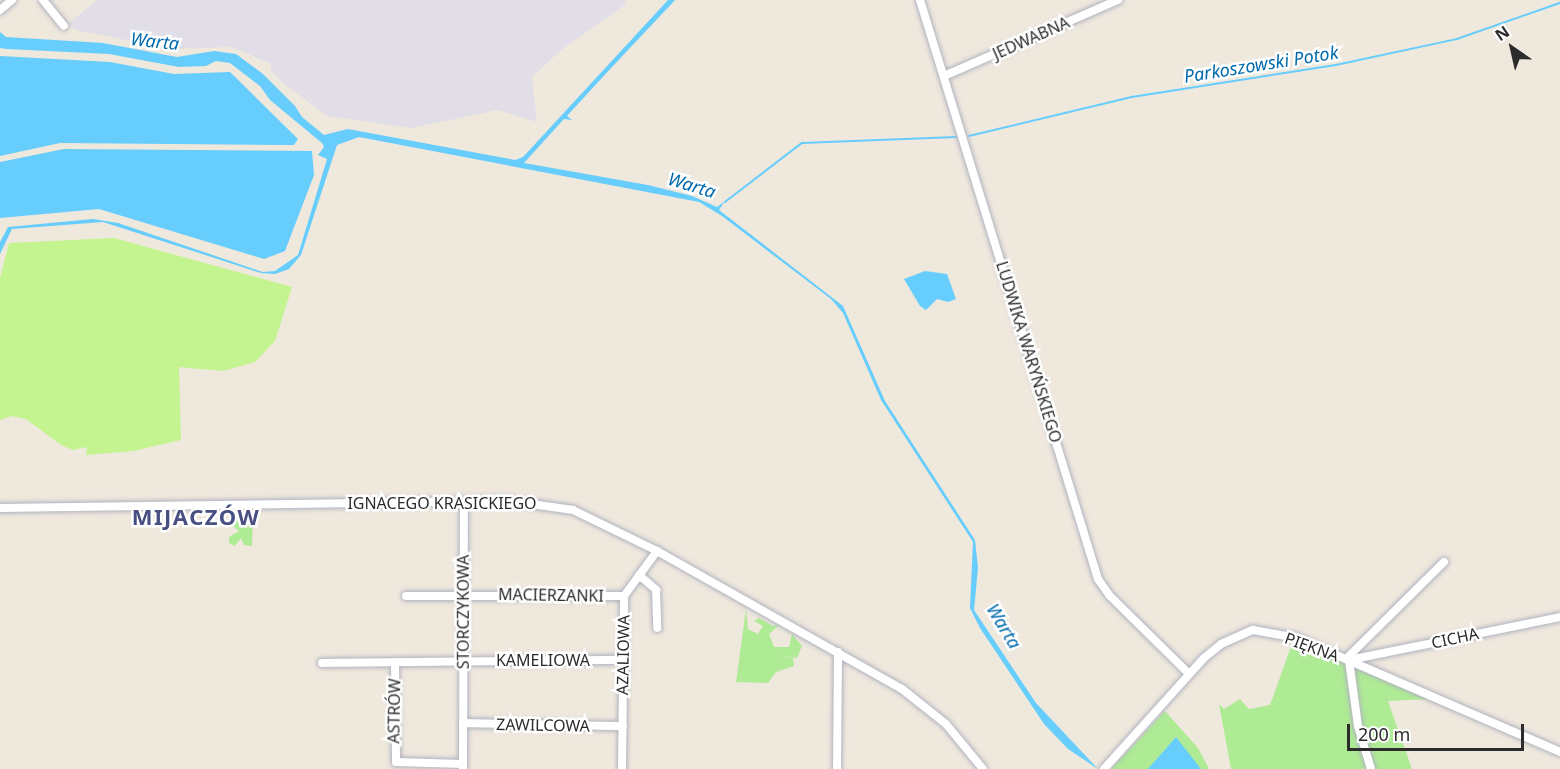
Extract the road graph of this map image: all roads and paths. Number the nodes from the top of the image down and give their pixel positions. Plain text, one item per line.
1 (12, 0) edge
2 (42, 0) edge
3 (920, 0) edge
4 (1118, 0) edge
5 (0, 10) edge
6 (64, 26) dead end
7 (944, 76) junction
8 (464, 502) junction
9 (0, 508) edge
10 (657, 551) junction
11 (1444, 562) dead end
12 (639, 575) junction
13 (462, 594) junction
14 (406, 596) dead end
15 (624, 596) junction
16 (1560, 617) edge
17 (657, 628) dead end
18 (838, 652) junction
19 (1347, 659) junction
20 (463, 660) junction
21 (623, 660) junction
22 (322, 663) dead end
23 (395, 663) junction
24 (1188, 673) junction
25 (463, 723) junction
26 (623, 726) junction
27 (1560, 752) edge
28 (463, 766) edge
29 (622, 769) edge
30 (837, 769) edge
31 (983, 769) edge
32 (1104, 769) edge
33 (1371, 769) edge

1 - 5 street
2 - 6 street
3 - 7 street, LUDWIKA WARYŃSKIEGO
4 - 7 street, JEDWABNA
7 - 24 street, LUDWIKA WARYŃSKIEGO
8 - 9 street, IGNACEGO KRASICKIEGO
8 - 10 street, IGNACEGO KRASICKIEGO
8 - 13 street, STORCZYKOWA
10 - 12 street, AZALIOWA
10 - 18 street, IGNACEGO KRASICKIEGO
11 - 19 street
12 - 15 street, AZALIOWA
12 - 17 street
13 - 14 street, MACIERZANKI
13 - 15 street, MACIERZANKI
13 - 20 street, STORCZYKOWA
15 - 21 street, AZALIOWA
16 - 19 street, CICHA
18 - 30 street
18 - 31 street, IGNACEGO KRASICKIEGO
19 - 24 street, PIĘKNA
19 - 27 street, PIĘKNA
19 - 33 street
20 - 21 street, KAMELIOWA
20 - 23 street, KAMELIOWA
20 - 25 street, STORCZYKOWA
21 - 26 street, AZALIOWA
22 - 23 street, KAMELIOWA
23 - 28 street, ASTRÓW
24 - 32 street, PIĘKNA
25 - 26 street, ZAWILCOWA
25 - 28 street, STORCZYKOWA
26 - 29 street, AZALIOWA

